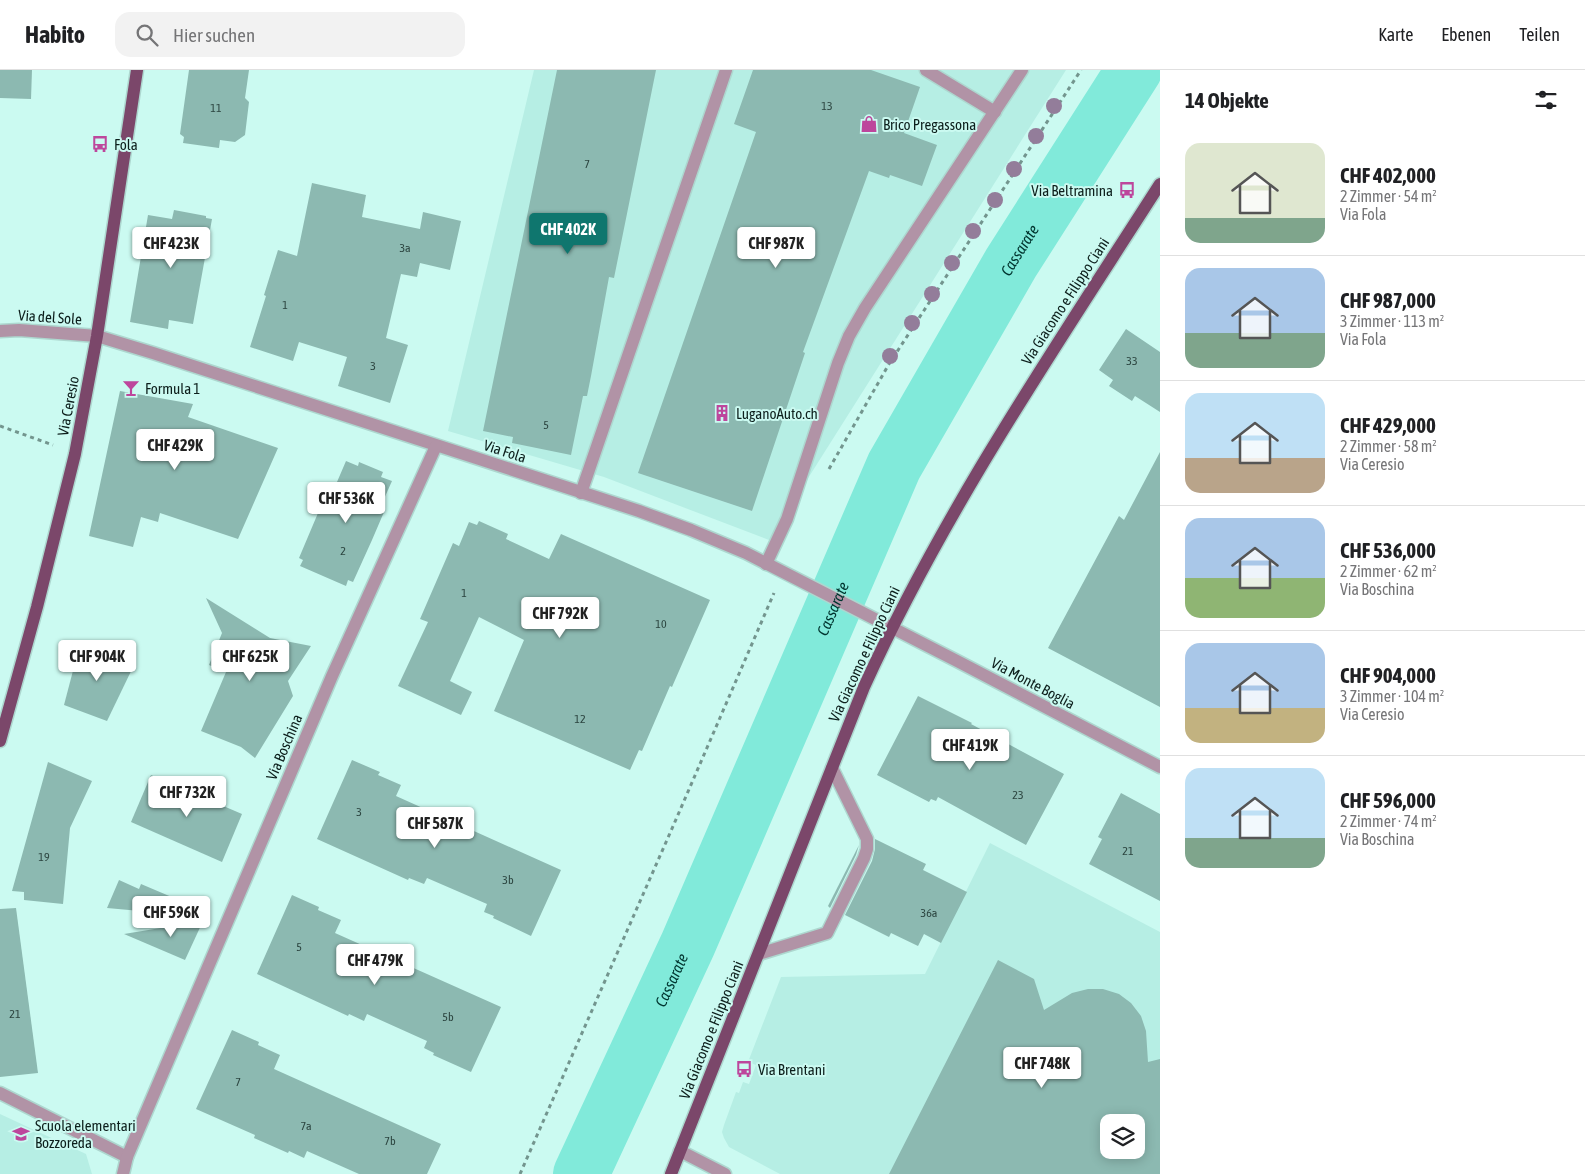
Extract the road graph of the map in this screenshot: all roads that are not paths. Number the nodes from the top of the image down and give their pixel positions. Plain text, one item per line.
1 (137, 70) edge
2 (726, 70) edge
3 (926, 70) edge
4 (1022, 70) edge
5 (995, 112) junction
6 (1160, 184) edge
7 (0, 331) edge
8 (98, 336) junction
9 (436, 446) junction
10 (581, 493) junction
11 (766, 564) junction
12 (891, 628) junction
13 (0, 741) edge
14 (1160, 767) edge
15 (832, 768) junction
16 (759, 954) junction
17 (0, 1093) edge
18 (680, 1151) junction
19 (127, 1169) edge
20 (671, 1174) edge
21 (725, 1174) edge

1 - 8 main road, Via Ceresio
2 - 10 street
3 - 5 street
4 - 5 street
5 - 11 street
6 - 12 main road, Via Giacomo e Filippo Ciani
7 - 8 street, Via del Sole
8 - 9 street, Via Fola
8 - 13 main road, Via Ceresio
9 - 10 street, Via Fola
9 - 19 street, Via Boschina
10 - 11 street, Via Fola
11 - 12 street, Via Fola
12 - 14 street, Via Monte Boglia
12 - 15 main road, Via Giacomo e Filippo Ciani
15 - 16 main road, Via Giacomo e Filippo Ciani
15 - 16 street
16 - 18 main road, Via Giacomo e Filippo Ciani
17 - 19 street
18 - 20 main road, Via Giacomo e Filippo Ciani
18 - 21 street

